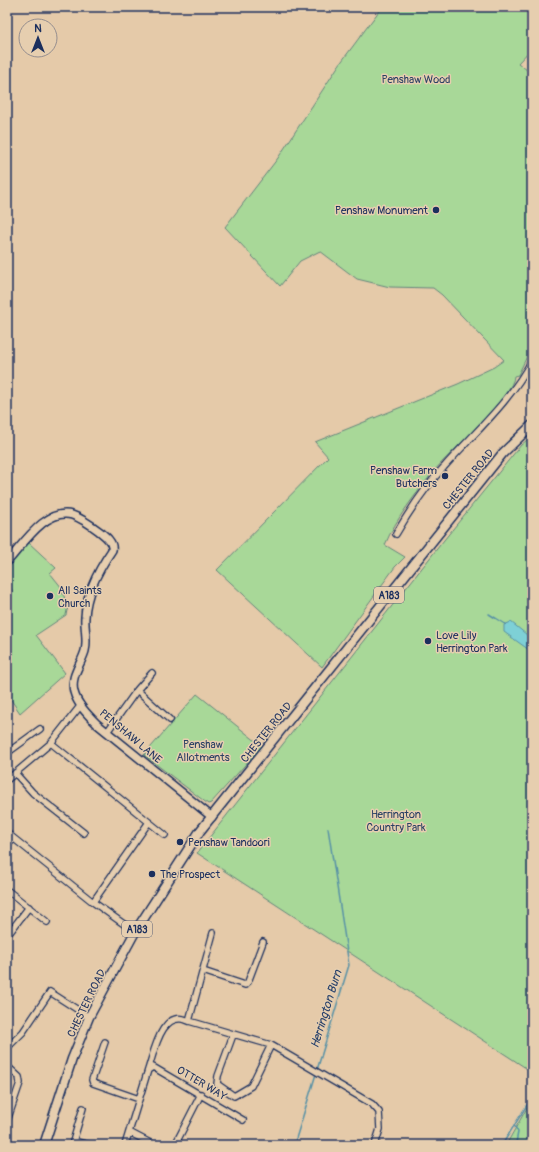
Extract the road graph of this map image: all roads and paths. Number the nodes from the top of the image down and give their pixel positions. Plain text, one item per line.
1 (532, 360) edge
2 (526, 372) junction
3 (532, 376) edge
4 (530, 428) edge
5 (396, 534) dead end
6 (7, 562) edge
7 (152, 673) dead end
8 (137, 690) junction
9 (81, 705) junction
10 (170, 720) dead end
11 (40, 729) dead end
12 (107, 732) junction
13 (51, 744) junction
14 (7, 753) edge
15 (18, 771) junction
16 (7, 780) edge
17 (212, 816) junction
18 (149, 822) junction
19 (7, 833) edge
20 (84, 833) dead end
21 (165, 835) dead end
22 (14, 839) junction
23 (7, 845) edge
24 (7, 890) edge
25 (93, 902) junction
26 (29, 907) junction
27 (47, 922) dead end
28 (10, 932) dead end
29 (135, 932) junction
30 (213, 934) dead end
31 (263, 942) dead end
32 (203, 971) junction
33 (89, 1017) junction
34 (189, 1021) junction
35 (233, 1035) junction
36 (106, 1042) dead end
37 (271, 1045) junction
38 (7, 1048) edge
39 (7, 1066) edge
40 (149, 1069) junction
41 (201, 1094) junction
42 (139, 1099) junction
43 (83, 1108) dead end
44 (243, 1120) dead end
45 (7, 1121) edge
46 (129, 1132) junction
47 (72, 1143) edge
48 (44, 1145) edge
49 (89, 1145) edge
50 (125, 1145) edge
51 (154, 1145) edge
52 (175, 1145) edge
53 (375, 1145) edge

1 - 2 street
2 - 3 street
2 - 5 street
4 - 17 main road, CHESTER ROAD / A183
6 - 9 street, PENSHAW LANE
7 - 8 street
8 - 10 street
8 - 12 street
9 - 12 street, PENSHAW LANE
9 - 13 street
11 - 14 street
12 - 17 street, PENSHAW LANE
13 - 15 street
13 - 18 street
15 - 16 street
15 - 20 street
17 - 29 main road, CHESTER ROAD / A183
18 - 21 street
18 - 25 street
19 - 22 street
22 - 23 street
22 - 25 street
24 - 26 street
25 - 29 street
26 - 27 street
26 - 28 street
29 - 33 main road, CHESTER ROAD / A183
30 - 32 street
31 - 32 street
32 - 34 street
33 - 38 street
33 - 48 main road, CHESTER ROAD / A183
34 - 35 street
34 - 40 street
35 - 37 street
35 - 37 street
36 - 42 street
37 - 53 street
39 - 45 street
40 - 41 street, OTTER WAY
40 - 42 street
41 - 44 street, OTTER WAY
41 - 52 street
42 - 46 street
43 - 47 street
46 - 50 street
46 - 51 street
47 - 49 street

